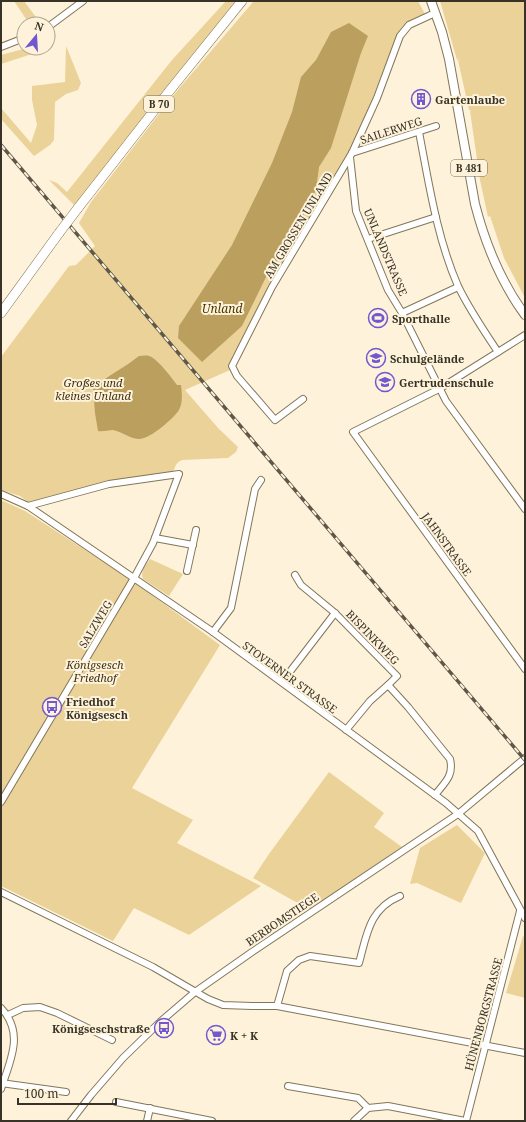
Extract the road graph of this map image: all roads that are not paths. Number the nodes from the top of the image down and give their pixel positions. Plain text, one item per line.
1 (83, 1) edge
2 (242, 1) edge
3 (432, 1) edge
4 (435, 13) junction
5 (56, 21) edge
6 (16, 41) edge
7 (1, 47) edge
8 (436, 126) dead end
9 (419, 132) junction
10 (351, 155) junction
11 (436, 217) junction
12 (368, 239) junction
13 (458, 287) junction
14 (1, 313) edge
15 (402, 313) junction
16 (525, 315) edge
17 (525, 335) edge
18 (498, 352) junction
19 (439, 389) junction
20 (303, 399) dead end
21 (261, 480) dead end
22 (1, 494) edge
23 (28, 506) junction
24 (525, 509) edge
25 (196, 530) dead end
26 (155, 538) junction
27 (192, 545) junction
28 (187, 572) dead end
29 (295, 575) dead end
30 (134, 578) junction
31 (335, 613) junction
32 (213, 632) junction
33 (525, 668) edge
34 (282, 682) junction
35 (388, 685) junction
36 (346, 730) junction
37 (525, 758) edge
38 (435, 795) junction
39 (1, 802) edge
40 (458, 814) junction
41 (1, 892) edge
42 (400, 896) dead end
43 (520, 911) junction
44 (525, 918) edge
45 (196, 992) junction
46 (277, 1006) junction
47 (1, 1008) edge
48 (8, 1015) junction
49 (112, 1040) dead end
50 (485, 1045) junction
51 (525, 1053) edge
52 (2, 1085) edge
53 (288, 1086) dead end
54 (66, 1092) dead end
55 (116, 1102) dead end
56 (150, 1108) junction
57 (368, 1108) junction
58 (71, 1121) edge
59 (147, 1121) edge
60 (212, 1121) edge
61 (354, 1121) edge
62 (466, 1121) edge

1 - 5 street
2 - 14 highway, B 70, bridge
3 - 4 main road, B 481
4 - 10 street, AM GROSSEN UNLAND
4 - 16 main road, B 481
6 - 7 street
8 - 9 street, SAILERWEG
9 - 10 street, SAILERWEG
9 - 11 street
10 - 12 street, UNLANDSTRASSE
10 - 20 street, AM GROSSEN UNLAND
11 - 12 street
11 - 13 street
12 - 15 street, UNLANDSTRASSE
13 - 15 street
13 - 18 street
15 - 19 street, UNLANDSTRASSE
17 - 18 street
18 - 19 street
19 - 24 street, UNLANDSTRASSE
19 - 33 street, JAHNSTRASSE
21 - 32 street
22 - 23 street, STOVERNER STRASSE
23 - 26 street, SALZWEG
23 - 30 street, STOVERNER STRASSE
25 - 27 street
26 - 27 street
26 - 30 street, SALZWEG
27 - 28 street
29 - 31 street, BISPINKWEG
30 - 32 street, STOVERNER STRASSE
30 - 39 street, SALZWEG
31 - 34 street
31 - 35 street, BISPINKWEG
32 - 34 street, STOVERNER STRASSE
34 - 36 street, STOVERNER STRASSE
35 - 36 street
35 - 38 street
36 - 38 street, STOVERNER STRASSE
37 - 40 street, BERBOMSTIEGE
38 - 40 street, STOVERNER STRASSE
40 - 43 street, STOVERNER STRASSE
40 - 45 street, BERBOMSTIEGE
41 - 45 street
42 - 46 street
43 - 44 street, STOVERNER STRASSE
43 - 50 street, HÜNENBORGSTRASSE
45 - 46 street
45 - 58 street, BERBOMSTIEGE
46 - 50 street
47 - 48 street
48 - 49 street
48 - 52 street
50 - 51 street
50 - 62 street, HÜNENBORGSTRASSE
52 - 54 street
53 - 57 street
55 - 56 street
56 - 59 street
56 - 60 street
57 - 61 street
57 - 62 street

